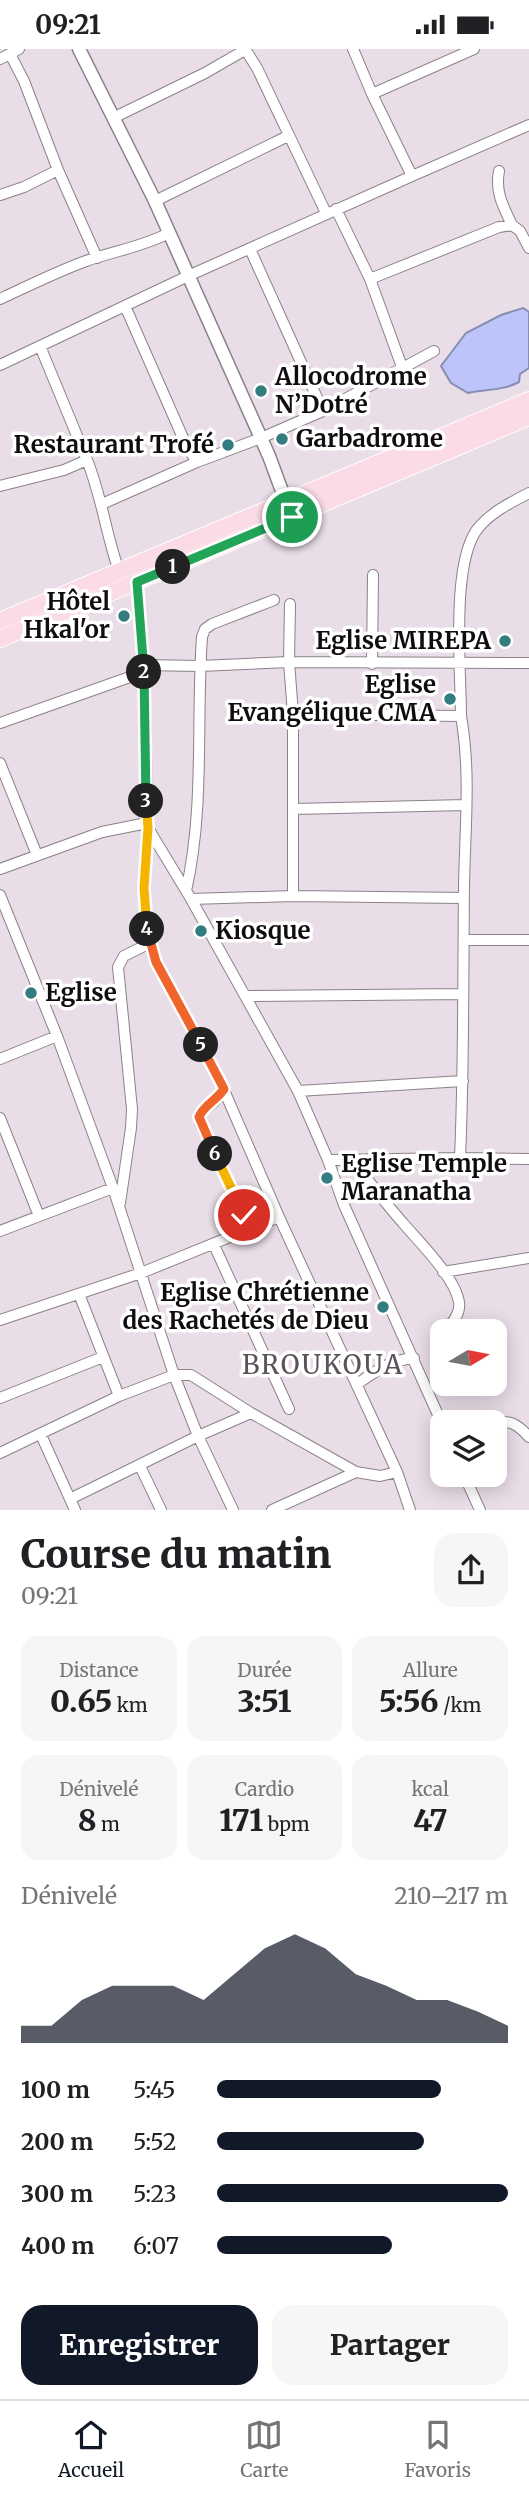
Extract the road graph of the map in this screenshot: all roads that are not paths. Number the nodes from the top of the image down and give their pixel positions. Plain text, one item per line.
1 (79, 49) edge
2 (353, 49) edge
3 (474, 49) edge
4 (245, 50) edge
5 (10, 54) edge
6 (372, 94) junction
7 (113, 118) junction
8 (529, 125) edge
9 (289, 136) junction
10 (58, 170) junction
11 (499, 171) dead end
12 (412, 176) junction
13 (0, 195) edge
14 (155, 201) junction
15 (331, 211) junction
16 (512, 225) junction
17 (169, 233) junction
18 (529, 248) edge
19 (250, 249) junction
20 (97, 258) junction
21 (188, 276) junction
22 (370, 279) junction
23 (0, 299) edge
24 (125, 306) junction
25 (40, 347) junction
26 (434, 351) dead end
27 (0, 365) edge
28 (402, 367) junction
29 (529, 400) edge
30 (323, 411) junction
31 (529, 417) edge
32 (261, 438) junction
33 (87, 460) junction
34 (197, 462) junction
35 (0, 487) edge
36 (529, 493) edge
37 (286, 502) junction
38 (103, 504) junction
39 (120, 571) junction
40 (373, 575) dead end
41 (137, 582) junction
42 (274, 600) dead end
43 (290, 604) dead end
44 (3, 615) edge
45 (0, 639) edge
46 (289, 662) junction
47 (461, 663) junction
48 (529, 663) edge
49 (372, 664) junction
50 (200, 666) junction
51 (144, 669) junction
52 (293, 714) junction
53 (461, 716) junction
54 (0, 723) edge
55 (0, 763) edge
56 (466, 805) junction
57 (293, 809) junction
58 (148, 825) junction
59 (37, 855) junction
60 (0, 869) edge
61 (0, 895) edge
62 (189, 895) junction
63 (293, 896) junction
64 (464, 898) junction
65 (464, 940) junction
66 (529, 940) edge
67 (150, 943) junction
68 (463, 994) junction
69 (245, 996) junction
70 (57, 1036) junction
71 (0, 1059) edge
72 (463, 1081) junction
73 (224, 1089) junction
74 (298, 1091) junction
75 (0, 1118) edge
76 (4, 1142) edge
77 (460, 1158) junction
78 (529, 1159) edge
79 (328, 1160) junction
80 (352, 1160) junction
81 (113, 1188) junction
82 (120, 1208) junction
83 (39, 1216) junction
84 (279, 1217) junction
85 (250, 1229) junction
86 (0, 1231) edge
87 (214, 1245) junction
88 (529, 1258) edge
89 (443, 1272) junction
90 (141, 1273) junction
91 (79, 1294) junction
92 (454, 1319) edge
93 (0, 1321) edge
94 (103, 1357) junction
95 (414, 1358) junction
96 (174, 1375) junction
97 (356, 1384) junction
98 (119, 1396) junction
99 (0, 1398) edge
100 (289, 1409) dead end
101 (436, 1410) edge
102 (251, 1413) junction
103 (507, 1422) edge
104 (41, 1435) junction
105 (198, 1436) junction
106 (529, 1437) edge
107 (0, 1453) edge
108 (140, 1466) junction
109 (356, 1472) junction
110 (397, 1472) junction
111 (470, 1487) edge
112 (70, 1499) junction
113 (75, 1510) edge
114 (161, 1510) edge
115 (233, 1510) edge
116 (272, 1510) edge
117 (410, 1510) edge
118 (481, 1510) edge

1 - 7 street
2 - 6 street
3 - 6 street
4 - 7 street
4 - 9 street
5 - 10 street
6 - 12 street
7 - 14 street
8 - 12 street
9 - 14 street
9 - 15 street
10 - 13 street
10 - 20 street
11 - 16 street
12 - 15 street
14 - 17 street
15 - 19 street
15 - 22 street
16 - 18 street
16 - 22 street
17 - 20 street
17 - 21 street
19 - 21 street
19 - 30 street
20 - 23 street
21 - 24 street
21 - 32 street
22 - 28 street
24 - 25 street
24 - 34 street
25 - 27 street
25 - 33 street
26 - 28 street
28 - 30 street
29 - 37 main road
30 - 32 street
31 - 41 main road
32 - 34 street
32 - 37 street
33 - 35 street
33 - 38 street
34 - 38 street
36 - 47 street
37 - 39 main road
38 - 39 street
39 - 44 main road
40 - 49 street
41 - 45 main road
41 - 51 street
42 - 50 street
43 - 46 street
46 - 49 street
46 - 50 street
46 - 52 street
47 - 48 street
47 - 49 street
47 - 53 street
50 - 51 street
50 - 62 street
51 - 54 street
51 - 58 street
52 - 53 street
52 - 57 street
53 - 56 street
55 - 59 street
56 - 57 street
56 - 64 street
57 - 63 street
58 - 59 street
58 - 62 street
58 - 67 street
59 - 60 street
61 - 70 street
62 - 63 street
62 - 69 street
63 - 64 street
64 - 65 street
65 - 66 street
65 - 68 street
67 - 73 street
67 - 82 street
68 - 69 street
68 - 72 street
69 - 74 street
70 - 71 street
70 - 81 street
72 - 74 street
72 - 77 street
73 - 84 street
73 - 85 street
74 - 79 street
75 - 76 street
76 - 83 street
77 - 78 street
77 - 80 street
79 - 80 street
79 - 95 street
80 - 89 street
81 - 82 street
81 - 83 street
82 - 90 street
83 - 86 street
84 - 85 street
84 - 97 street
85 - 87 street
87 - 90 street
87 - 100 street
88 - 89 street
89 - 92 street
90 - 91 street
90 - 96 street
91 - 93 street
91 - 94 street
94 - 98 street
94 - 99 street
95 - 97 street
95 - 101 street
96 - 98 street
96 - 102 street
96 - 105 street
97 - 110 street
98 - 104 street
102 - 105 street
102 - 109 street
103 - 106 street
104 - 107 street
104 - 112 street
105 - 108 street
105 - 115 street
108 - 112 street
108 - 114 street
109 - 110 street
109 - 116 street
110 - 117 street
111 - 118 street
112 - 113 street

